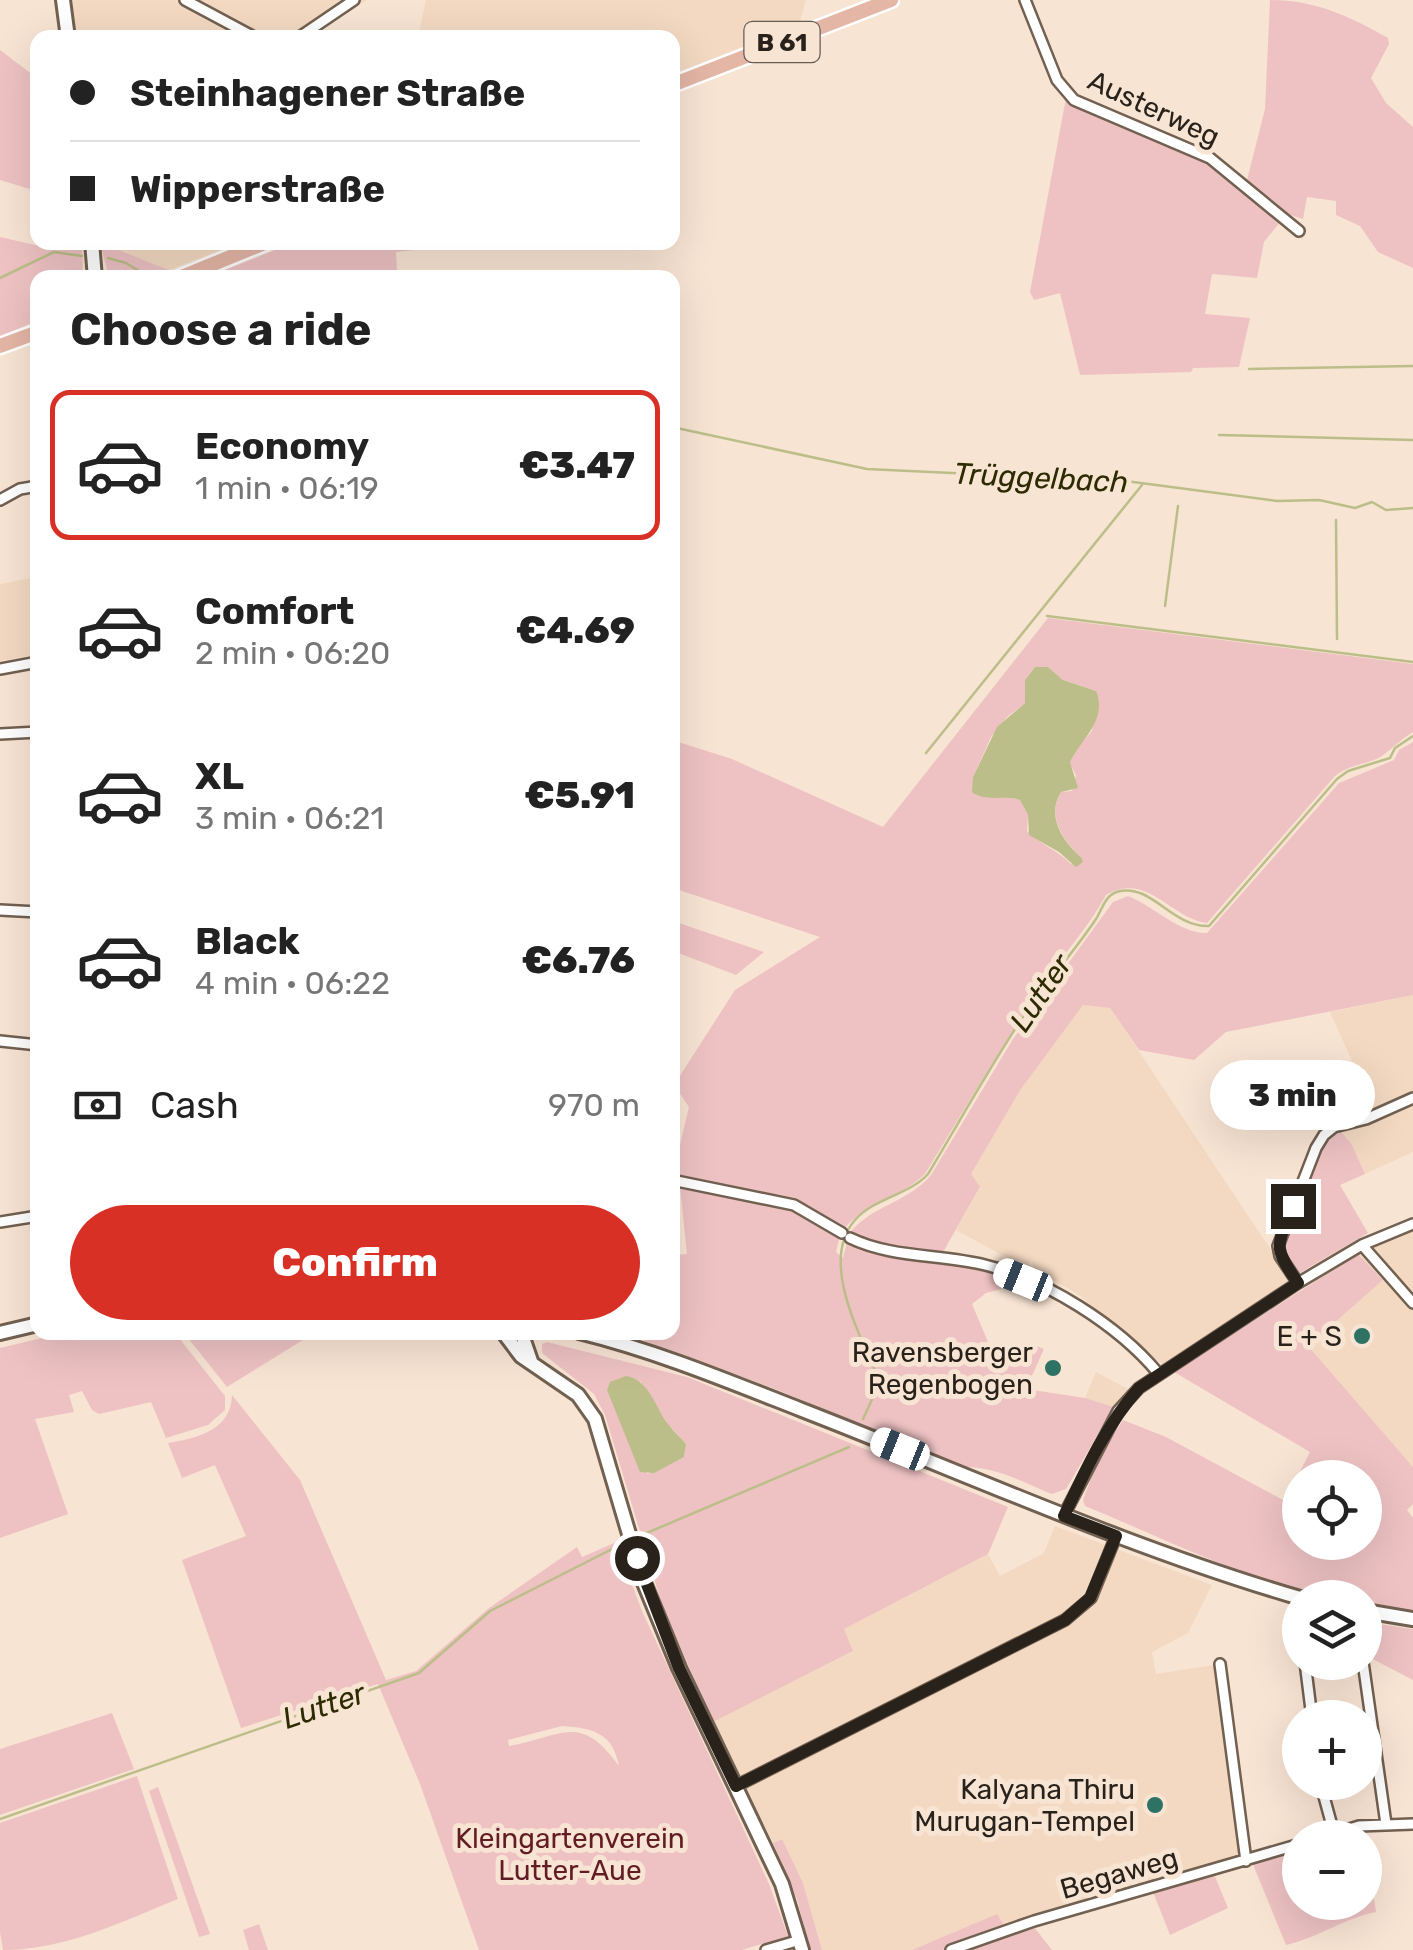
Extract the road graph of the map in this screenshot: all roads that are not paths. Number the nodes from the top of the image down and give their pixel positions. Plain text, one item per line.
1 (63, 0) edge
2 (185, 0) edge
3 (354, 0) edge
4 (891, 0) edge
5 (1026, 0) edge
6 (67, 30) edge
7 (241, 30) edge
8 (310, 30) edge
9 (680, 81) edge
10 (1300, 231) dead end
11 (246, 250) edge
12 (198, 270) edge
13 (30, 335) edge
14 (0, 346) edge
15 (30, 488) edge
16 (0, 500) edge
17 (30, 663) edge
18 (0, 669) edge
19 (30, 732) edge
20 (0, 734) edge
21 (0, 910) edge
22 (30, 912) edge
23 (0, 1041) edge
24 (30, 1044) edge
25 (1413, 1098) edge
26 (680, 1182) edge
27 (30, 1217) edge
28 (0, 1222) edge
29 (1413, 1224) edge
30 (1362, 1245) junction
31 (1298, 1283) junction
32 (1413, 1303) edge
33 (30, 1326) edge
34 (0, 1333) edge
35 (508, 1340) edge
36 (523, 1340) edge
37 (606, 1340) edge
38 (530, 1361) junction
39 (1158, 1373) junction
40 (1064, 1516) junction
41 (1116, 1536) junction
42 (1282, 1593) edge
43 (1382, 1614) edge
44 (1413, 1619) edge
45 (1220, 1664) dead end
46 (1366, 1680) edge
47 (736, 1786) junction
48 (1382, 1824) edge
49 (1386, 1824) junction
50 (1413, 1824) edge
51 (1282, 1850) edge
52 (1246, 1861) junction
53 (801, 1945) edge
54 (766, 1950) edge
55 (951, 1950) edge

1 - 6 main road
2 - 7 street
3 - 8 street
4 - 9 main road, B 61
5 - 10 street, Austerweg
11 - 12 main road
13 - 14 main road
15 - 16 street
17 - 18 street
19 - 20 street
21 - 22 street
23 - 24 street
25 - 31 street
26 - 39 street
27 - 28 street
29 - 30 street
30 - 31 street
30 - 32 street
31 - 39 street
33 - 34 main road
35 - 38 main road
36 - 38 main road
37 - 40 main road
38 - 47 main road
39 - 40 street
40 - 41 main road
41 - 42 main road
41 - 47 street
43 - 44 main road
45 - 52 street
46 - 49 street
47 - 53 main road
48 - 49 street
49 - 50 street
51 - 52 street, Begaweg
52 - 55 street, Begaweg
53 - 54 street

